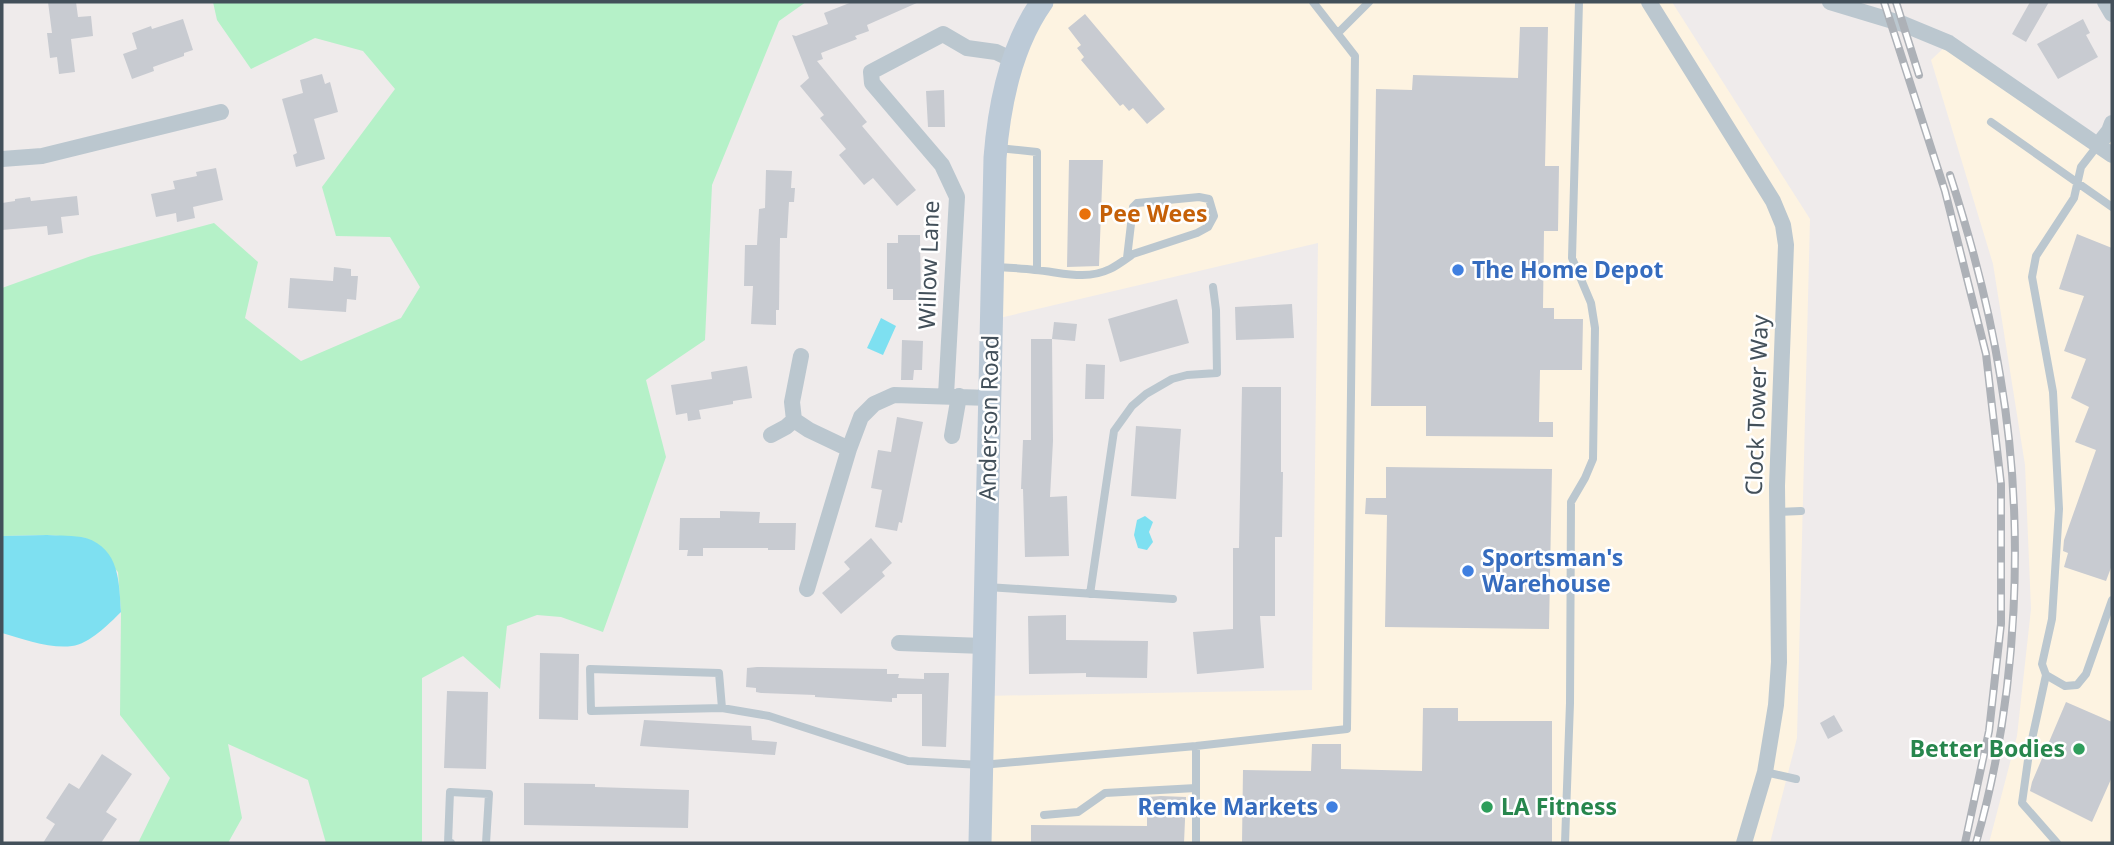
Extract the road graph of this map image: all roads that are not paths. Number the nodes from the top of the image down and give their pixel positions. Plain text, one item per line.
1 (1042, 2) edge
2 (1313, 2) edge
3 (1369, 2) edge
4 (1579, 2) edge
5 (1649, 2) edge
6 (1830, 2) edge
7 (2105, 2) edge
8 (2112, 14) edge
9 (1338, 33) junction
10 (1015, 61) junction
11 (221, 112) dead end
12 (1991, 122) dead end
13 (2112, 122) edge
14 (2098, 145) junction
15 (995, 148) junction
16 (2112, 155) edge
17 (2, 159) edge
18 (2077, 182) junction
19 (2112, 208) edge
20 (1127, 258) junction
21 (992, 267) junction
22 (1037, 270) junction
23 (1213, 287) dead end
24 (801, 356) dead end
25 (953, 396) junction
26 (990, 398) junction
27 (794, 420) junction
28 (771, 435) dead end
29 (952, 436) dead end
30 (849, 449) junction
31 (1801, 511) dead end
32 (1777, 512) junction
33 (985, 587) junction
34 (807, 589) dead end
35 (1090, 594) junction
36 (1173, 599) dead end
37 (2112, 600) edge
38 (899, 643) dead end
39 (984, 646) junction
40 (2046, 675) junction
41 (722, 708) junction
42 (1196, 746) junction
43 (981, 765) junction
44 (1765, 772) junction
45 (1796, 779) dead end
46 (1196, 788) junction
47 (1044, 815) dead end
48 (451, 843) edge
49 (486, 843) edge
50 (980, 843) edge
51 (1196, 843) edge
52 (1565, 843) edge
53 (1744, 843) edge
54 (2057, 843) edge

1 - 10 street, Anderson Road
2 - 9 lane
3 - 9 lane
4 - 52 lane
5 - 32 street, Clock Tower Way
6 - 14 street
7 - 8 street
9 - 42 lane
10 - 15 street, Anderson Road
10 - 25 street, Willow Lane
11 - 17 street
12 - 18 lane
13 - 14 street
14 - 16 street
14 - 18 lane
15 - 21 street, Anderson Road
15 - 22 lane
18 - 19 lane
18 - 40 lane
20 - 20 lane
20 - 22 lane
21 - 22 lane
21 - 26 street, Anderson Road
23 - 35 lane
24 - 27 street
25 - 26 street
25 - 29 street
25 - 30 street
26 - 33 street, Anderson Road
27 - 28 street
27 - 30 street
30 - 34 street
31 - 32 lane
32 - 44 street, Clock Tower Way
33 - 35 lane
33 - 39 street, Anderson Road
35 - 36 lane
37 - 40 lane
38 - 39 street
39 - 43 street, Anderson Road
40 - 54 lane
41 - 41 lane
41 - 43 lane
42 - 43 lane
42 - 46 lane
43 - 50 street, Anderson Road
44 - 45 lane
44 - 53 street, Clock Tower Way
46 - 47 lane
46 - 51 lane
48 - 49 lane

